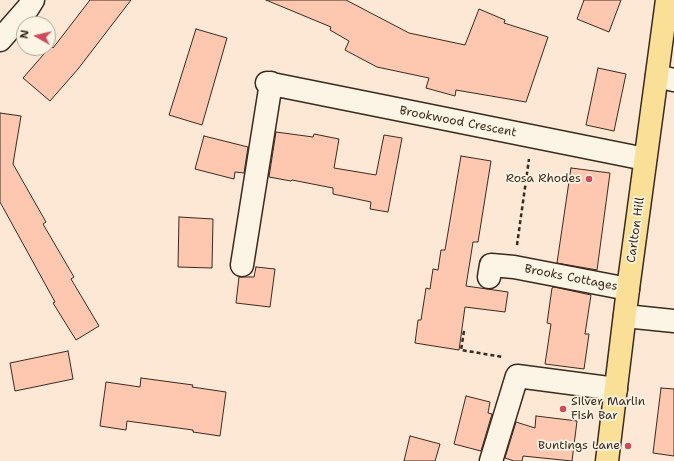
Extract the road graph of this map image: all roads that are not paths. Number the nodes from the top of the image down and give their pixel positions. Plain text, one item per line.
1 (33, 0) edge
2 (667, 0) edge
3 (0, 40) edge
4 (665, 78) edge
5 (645, 160) junction
6 (242, 265) dead end
7 (489, 277) dead end
8 (628, 289) junction
9 (625, 316) junction
10 (674, 321) edge
11 (616, 389) junction
12 (491, 461) edge
13 (607, 461) edge

1 - 3 street
2 - 4 main road, Carlton Hill
4 - 5 main road, Carlton Hill
5 - 6 street, Brookwood Crescent
5 - 8 main road, Carlton Hill
7 - 8 street, Brooks Cottages
8 - 9 main road, Carlton Hill
9 - 10 street
9 - 11 main road, Carlton Hill
11 - 12 street
11 - 13 main road, Carlton Hill

